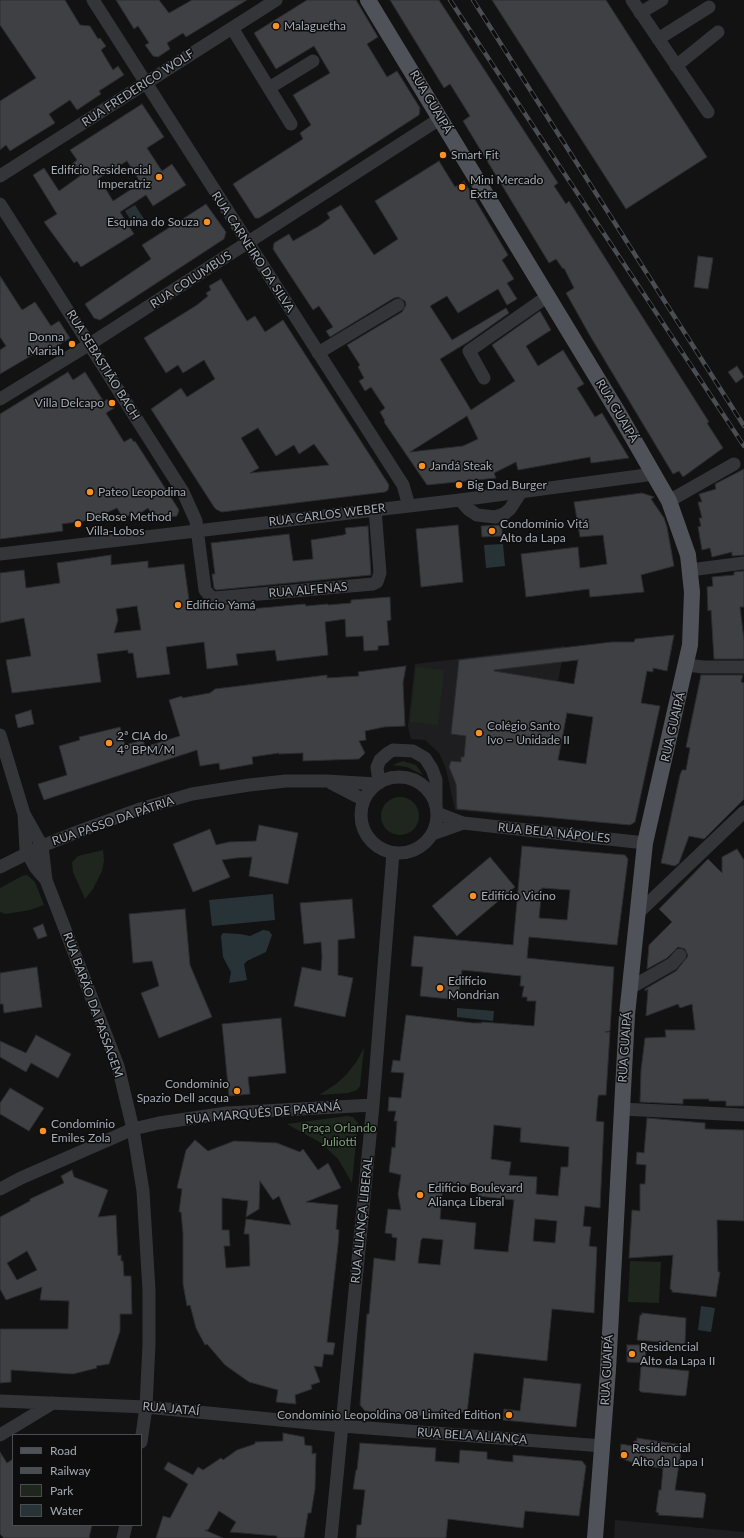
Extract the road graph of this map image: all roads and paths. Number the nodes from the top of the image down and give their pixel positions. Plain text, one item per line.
1 (93, 0) edge
2 (276, 0) edge
3 (368, 0) edge
4 (632, 0) edge
5 (662, 0) edge
6 (709, 7) dead end
7 (640, 13) junction
8 (232, 28) junction
9 (718, 32) dead end
10 (658, 39) junction
11 (314, 61) dead end
12 (676, 66) junction
13 (146, 83) junction
14 (269, 88) junction
15 (708, 112) dead end
16 (441, 118) junction
17 (291, 124) dead end
18 (0, 176) edge
19 (0, 204) edge
20 (248, 244) junction
21 (548, 296) junction
22 (398, 305) dead end
23 (90, 344) junction
24 (318, 353) junction
25 (484, 378) dead end
26 (0, 399) edge
27 (734, 464) dead end
28 (654, 474) junction
29 (521, 492) junction
30 (460, 500) junction
31 (669, 501) junction
32 (409, 506) junction
33 (375, 509) junction
34 (198, 530) junction
35 (0, 554) edge
36 (744, 563) edge
37 (690, 570) junction
38 (687, 665) junction
39 (744, 667) edge
40 (0, 735) edge
41 (326, 781) junction
42 (378, 783) junction
43 (364, 800) junction
44 (436, 810) junction
45 (744, 812) edge
46 (24, 814) junction
47 (463, 823) junction
48 (432, 834) junction
49 (645, 843) junction
50 (42, 846) junction
51 (28, 853) junction
52 (393, 853) junction
53 (0, 867) edge
54 (46, 880) junction
55 (638, 914) junction
56 (680, 955) dead end
57 (630, 988) junction
58 (373, 1105) junction
59 (621, 1109) junction
60 (744, 1115) edge
61 (133, 1129) junction
62 (0, 1189) edge
63 (0, 1401) edge
64 (53, 1403) junction
65 (146, 1407) junction
66 (342, 1426) junction
67 (0, 1435) edge
68 (142, 1435) edge
69 (603, 1446) junction
70 (126, 1526) edge
71 (124, 1538) edge
72 (331, 1538) edge
73 (595, 1538) edge

1 - 13 street, RUA CARNEIRO DA SILVA
2 - 8 street, RUA FREDERICO WOLF
3 - 16 main road, RUA GUAIPÁ
4 - 7 street
5 - 7 street
6 - 10 street
7 - 10 street
8 - 13 street, RUA FREDERICO WOLF
8 - 14 street
9 - 12 street
10 - 12 street
11 - 14 street
12 - 15 street
13 - 18 street, RUA FREDERICO WOLF
13 - 20 street, RUA CARNEIRO DA SILVA
14 - 17 street
16 - 20 street, RUA COLUMBUS
16 - 21 main road, RUA GUAIPÁ
19 - 23 street, RUA SEBASTIÃO BACH
20 - 23 street, RUA COLUMBUS
20 - 24 street, RUA CARNEIRO DA SILVA
21 - 25 street
21 - 28 main road, RUA GUAIPÁ
22 - 24 street
23 - 26 street, RUA COLUMBUS
23 - 34 street, RUA SEBASTIÃO BACH
24 - 32 street, RUA CARNEIRO DA SILVA
27 - 31 street
28 - 29 street, RUA CARLOS WEBER
28 - 31 main road, RUA GUAIPÁ
29 - 30 street, RUA CARLOS WEBER
29 - 30 street
30 - 32 street, RUA CARLOS WEBER
31 - 37 main road, RUA GUAIPÁ
32 - 33 street, RUA CARLOS WEBER
33 - 34 street, RUA CARLOS WEBER
33 - 34 street, RUA ALFENAS
34 - 35 street, RUA CARLOS WEBER
36 - 37 street
37 - 38 main road, RUA GUAIPÁ
38 - 39 street
38 - 49 main road, RUA GUAIPÁ
40 - 46 street, RUA BARÃO DA PASSAGEM
41 - 42 street, RUA PASSO DA PÁTRIA
41 - 43 street, RUA PASSO DA PÁTRIA
41 - 50 street, RUA PASSO DA PÁTRIA
42 - 43 street
42 - 44 street
42 - 44 street
43 - 52 street
44 - 47 street
44 - 48 street
45 - 55 street
46 - 50 street, RUA BARÃO DA PASSAGEM
46 - 51 street, RUA BARÃO DA PASSAGEM
47 - 48 street
47 - 49 street, RUA BELA NÁPOLES
48 - 52 street
49 - 55 main road, RUA GUAIPÁ
50 - 51 street, RUA PASSO DA PÁTRIA
50 - 54 street, RUA BARÃO DA PASSAGEM
51 - 53 street, RUA PASSO DA PÁTRIA
51 - 54 street, RUA BARÃO DA PASSAGEM
52 - 58 street, RUA ALIANÇA LIBERAL
54 - 61 street, RUA BARÃO DA PASSAGEM
55 - 57 main road, RUA GUAIPÁ
56 - 57 street
57 - 59 main road, RUA GUAIPÁ
58 - 61 street, RUA MARQUÊS DE PARANÁ
58 - 66 street, RUA ALIANÇA LIBERAL
59 - 60 street
59 - 69 main road, RUA GUAIPÁ
61 - 62 street, RUA MARQUÊS DE PARANÁ
61 - 65 street, RUA BARÃO DA PASSAGEM
63 - 64 street, RUA JATAÍ
64 - 65 street, RUA JATAÍ
64 - 67 street
65 - 66 street, RUA JATAÍ
65 - 68 street, RUA BARÃO DA PASSAGEM
66 - 69 street, RUA BELA ALIANÇA
66 - 72 street, RUA ALIANÇA LIBERAL
69 - 73 main road, RUA GUAIPÁ
70 - 71 street

